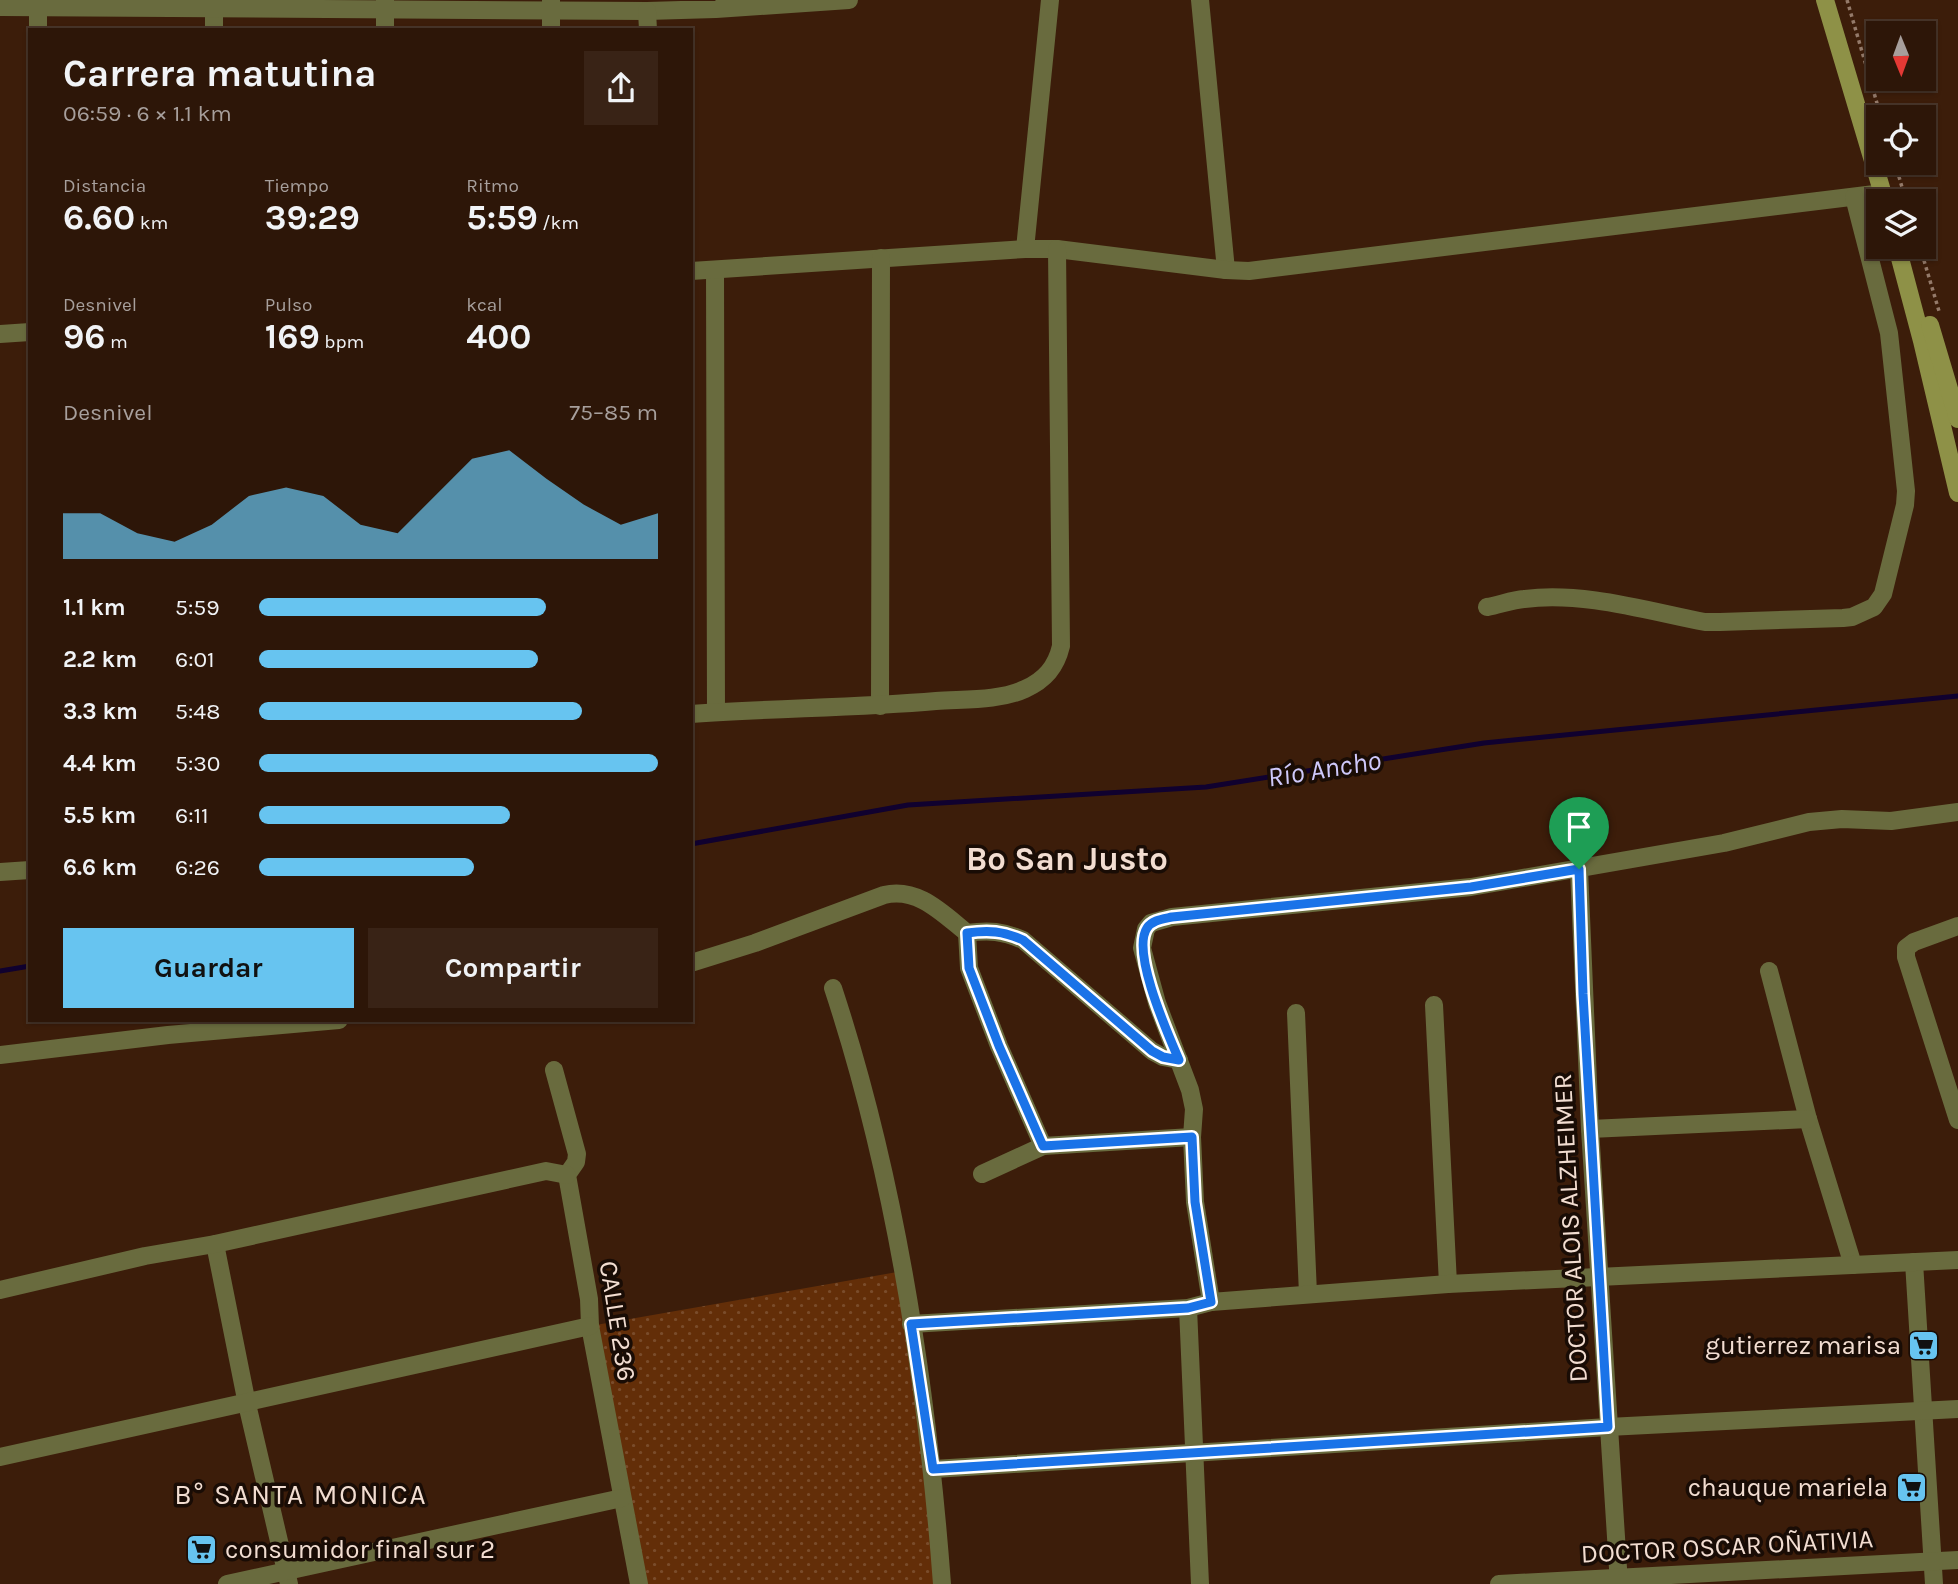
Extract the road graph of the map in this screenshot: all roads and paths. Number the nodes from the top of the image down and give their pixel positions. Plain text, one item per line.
1 (849, 0) edge
2 (1050, 0) edge
3 (1200, 0) edge
4 (1825, 0) edge
5 (1847, 0) edge
6 (38, 3) edge
7 (214, 4) edge
8 (385, 4) edge
9 (551, 4) edge
10 (716, 5) edge
11 (0, 7) edge
12 (648, 11) junction
13 (38, 28) edge
14 (214, 28) edge
15 (385, 28) edge
16 (551, 28) edge
17 (648, 28) edge
18 (1878, 105) edge
19 (1882, 189) edge
20 (1854, 197) junction
21 (1866, 198) edge
22 (1025, 248) junction
23 (1057, 249) junction
24 (881, 258) junction
25 (1903, 259) edge
26 (1904, 259) edge
27 (715, 270) junction
28 (1226, 270) junction
29 (693, 271) edge
30 (28, 332) edge
31 (0, 334) edge
32 (1958, 419) edge
33 (1958, 493) edge
34 (1487, 607) dead end
35 (880, 706) junction
36 (716, 712) junction
37 (693, 714) edge
38 (1958, 812) edge
39 (1579, 869) junction
40 (28, 870) edge
41 (0, 872) edge
42 (1958, 926) edge
43 (967, 933) junction
44 (693, 961) edge
45 (1769, 971) dead end
46 (834, 988) dead end
47 (1434, 1005) dead end
48 (1296, 1013) dead end
49 (316, 1022) edge
50 (0, 1055) edge
51 (1179, 1060) junction
52 (554, 1070) dead end
53 (1808, 1119) junction
54 (1958, 1120) edge
55 (1590, 1129) junction
56 (1192, 1137) junction
57 (1043, 1146) junction
58 (982, 1174) dead end
59 (567, 1175) junction
60 (215, 1244) junction
61 (1958, 1260) edge
62 (1914, 1262) junction
63 (1853, 1265) junction
64 (1599, 1278) junction
65 (1448, 1284) junction
66 (0, 1290) edge
67 (1308, 1294) junction
68 (1211, 1302) junction
69 (1188, 1308) junction
70 (911, 1324) junction
71 (590, 1326) junction
72 (247, 1404) junction
73 (1958, 1409) edge
74 (1923, 1410) junction
75 (1608, 1427) junction
76 (1194, 1453) junction
77 (0, 1457) edge
78 (933, 1469) junction
79 (622, 1498) junction
80 (1958, 1560) edge
81 (1933, 1561) junction
82 (287, 1577) edge
83 (1618, 1581) edge
84 (227, 1584) edge
85 (639, 1584) edge
86 (942, 1584) edge
87 (1200, 1584) edge
88 (1499, 1584) edge
89 (1934, 1584) edge

1 - 10 street
2 - 22 street
3 - 28 street
4 - 19 main road
5 - 18 path
6 - 7 street
6 - 11 street
6 - 13 street
7 - 8 street
7 - 14 street
8 - 9 street
8 - 15 street
9 - 12 street
9 - 16 street
10 - 12 street
12 - 17 street
20 - 21 street
20 - 28 street
20 - 34 street
22 - 23 street
22 - 24 street
23 - 28 street
23 - 35 street
24 - 27 street
24 - 35 street
25 - 33 main road
26 - 32 main road
27 - 29 street
27 - 36 street
30 - 31 street
35 - 36 street
36 - 37 street
38 - 39 street
39 - 51 street
39 - 55 street, DOCTOR ALOIS ALZHEIMER
40 - 41 street
42 - 54 street
43 - 44 street
43 - 51 street
43 - 57 street
45 - 53 street
46 - 70 street
47 - 65 street
48 - 67 street
49 - 50 street
51 - 56 street
52 - 59 street, CALLE 236
53 - 55 street
53 - 63 street
55 - 64 street, DOCTOR ALOIS ALZHEIMER
56 - 57 street
56 - 68 street
57 - 58 street
59 - 60 street
59 - 71 street, CALLE 236
60 - 66 street
60 - 72 street
61 - 62 street
62 - 63 street
62 - 74 street
63 - 64 street
64 - 65 street
64 - 75 street, DOCTOR ALOIS ALZHEIMER
65 - 67 street
67 - 68 street
68 - 69 street
69 - 70 street
69 - 76 street
70 - 78 street
71 - 72 street
71 - 79 street, CALLE 236
72 - 77 street
72 - 82 street
73 - 74 street
74 - 75 street
74 - 81 street
75 - 76 street
75 - 83 street, DOCTOR ALOIS ALZHEIMER
76 - 78 street
76 - 87 street
78 - 86 street
79 - 82 street
79 - 85 street, CALLE 236
80 - 81 street, DOCTOR OSCAR OÑATIVIA
81 - 83 street, DOCTOR OSCAR OÑATIVIA
81 - 89 street
82 - 84 street
83 - 88 street, DOCTOR OSCAR OÑATIVIA

